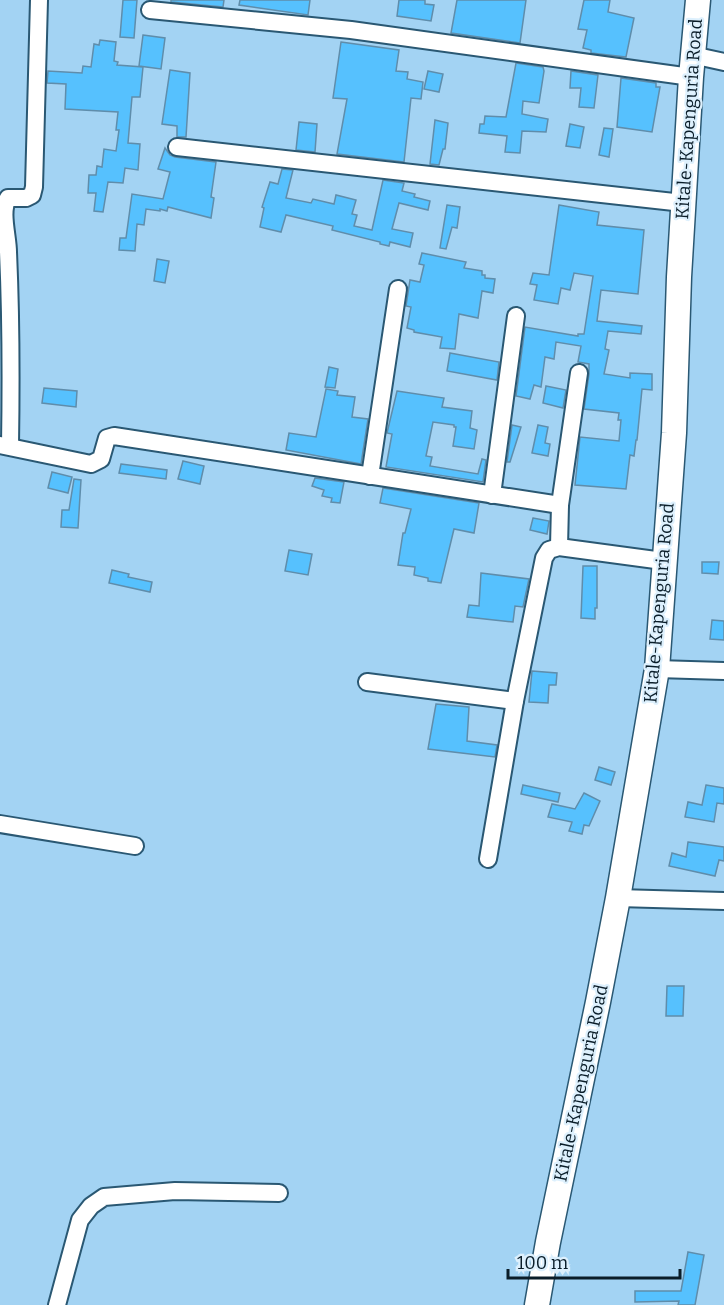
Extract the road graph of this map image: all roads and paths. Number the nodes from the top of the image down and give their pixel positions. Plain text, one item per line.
1 (39, 0) edge
2 (698, 0) edge
3 (150, 10) dead end
4 (724, 62) edge
5 (691, 66) junction
6 (177, 147) dead end
7 (683, 203) junction
8 (398, 289) dead end
9 (516, 316) dead end
10 (579, 373) dead end
11 (5, 446) edge
12 (370, 476) junction
13 (492, 495) junction
14 (560, 505) junction
15 (559, 547) junction
16 (663, 561) junction
17 (657, 669) junction
18 (724, 670) edge
19 (367, 682) dead end
20 (514, 701) junction
21 (0, 824) edge
22 (135, 846) dead end
23 (488, 859) dead end
24 (618, 898) junction
25 (724, 901) edge
26 (279, 1193) dead end
27 (57, 1305) edge
28 (537, 1305) edge

1 - 11 street
2 - 5 highway, Kitale-Kapenguria Road
3 - 5 street
4 - 5 street
5 - 7 highway, Kitale-Kapenguria Road
6 - 7 street
7 - 16 highway, Kitale-Kapenguria Road
8 - 12 street
9 - 13 street
10 - 14 street
11 - 12 street
12 - 13 street
13 - 14 street
14 - 15 street
15 - 16 street
15 - 20 street
16 - 17 highway, Kitale-Kapenguria Road
17 - 18 street
17 - 24 highway, Kitale-Kapenguria Road
19 - 20 street
20 - 23 street
21 - 22 street
24 - 25 street
24 - 28 highway, Kitale-Kapenguria Road
26 - 27 street

